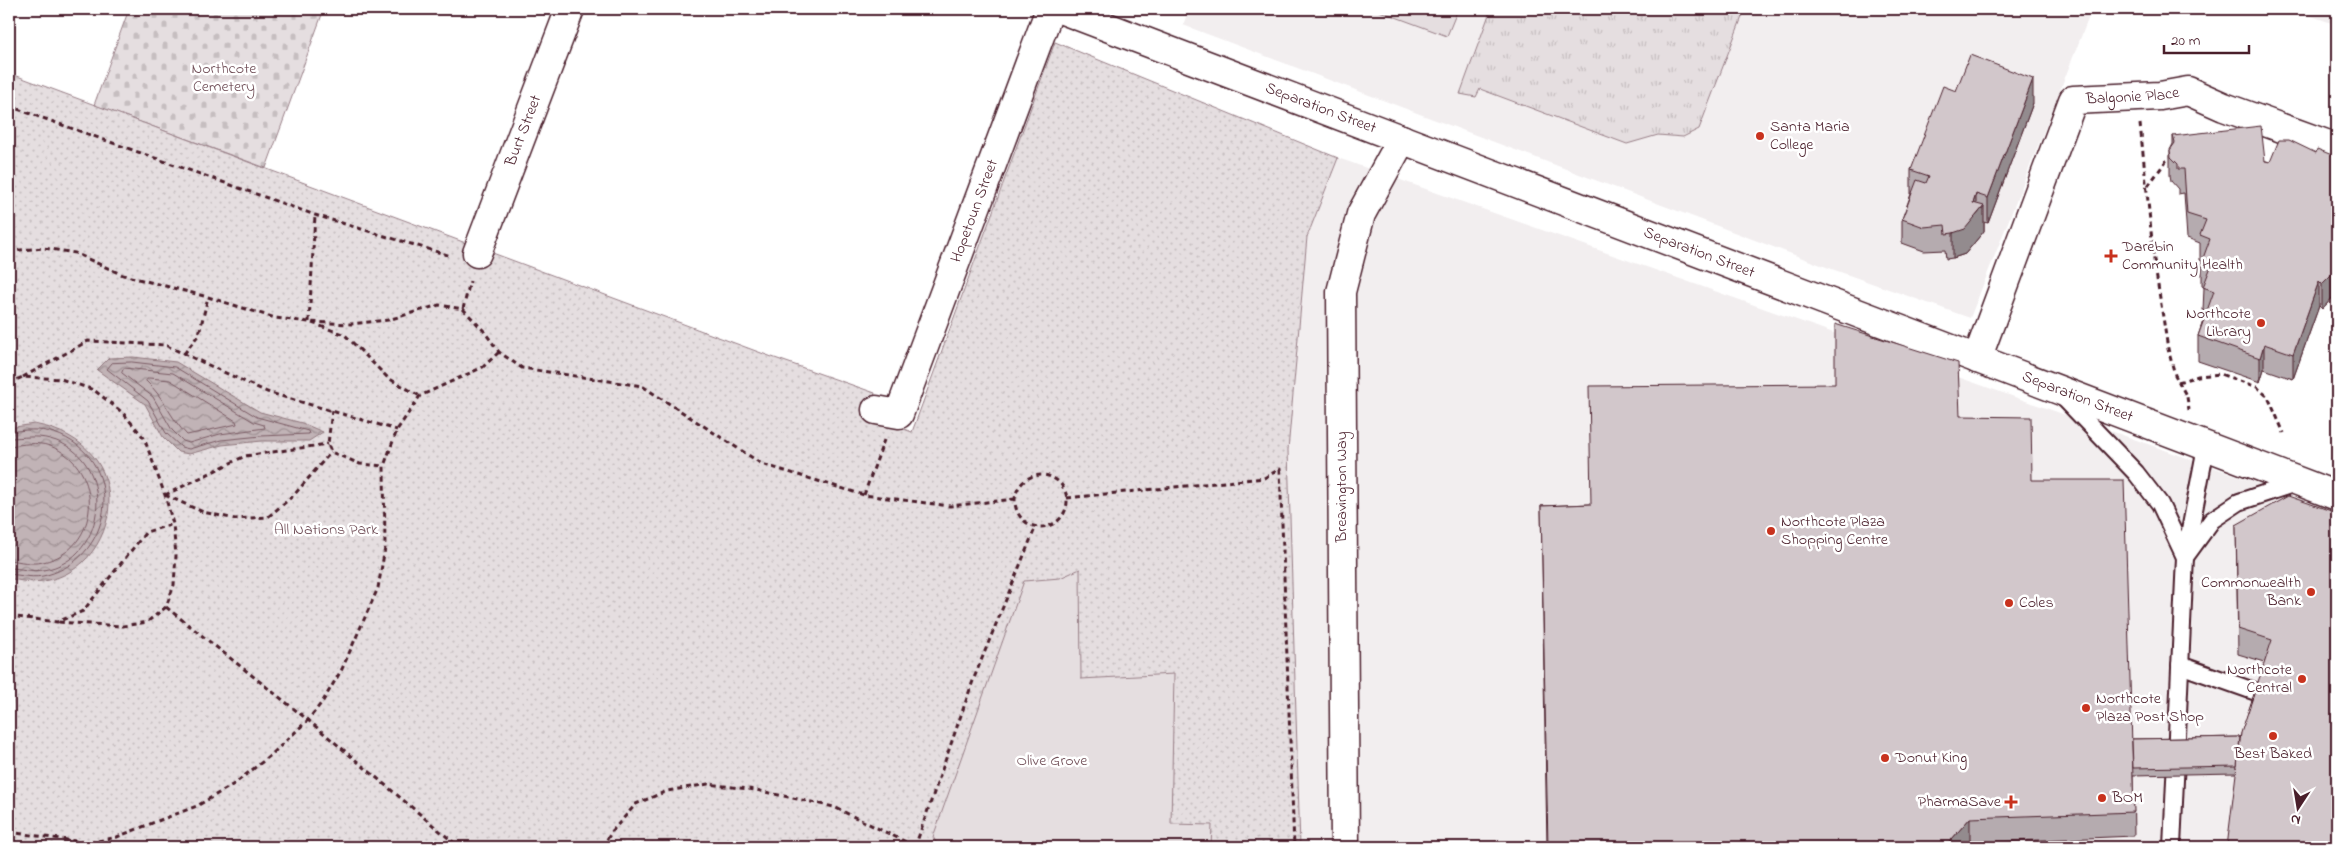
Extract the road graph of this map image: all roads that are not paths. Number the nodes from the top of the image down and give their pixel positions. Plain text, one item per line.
1 (570, 9) edge
2 (1050, 9) edge
3 (1060, 9) edge
4 (1402, 139) junction
5 (2337, 148) edge
6 (477, 252) dead end
7 (1977, 359) junction
8 (2056, 389) junction
9 (894, 420) road end
10 (2206, 446) junction
11 (2299, 482) junction
12 (2337, 496) edge
13 (2185, 557) junction
14 (2180, 666) junction
15 (2262, 694) edge
16 (1345, 847) edge
17 (2172, 847) edge

1 - 6 street, Burt Street
2 - 9 street, Hopetoun Street
3 - 4 street, Separation Street
4 - 7 street, Separation Street
4 - 16 street, Breavington Way
5 - 7 street, Balgonie Place
7 - 8 street, Separation Street
8 - 10 street, Separation Street
8 - 13 lane
10 - 11 street, Separation Street
10 - 13 lane
11 - 12 street, Separation Street
11 - 13 lane
13 - 14 lane
14 - 15 lane
14 - 17 lane

